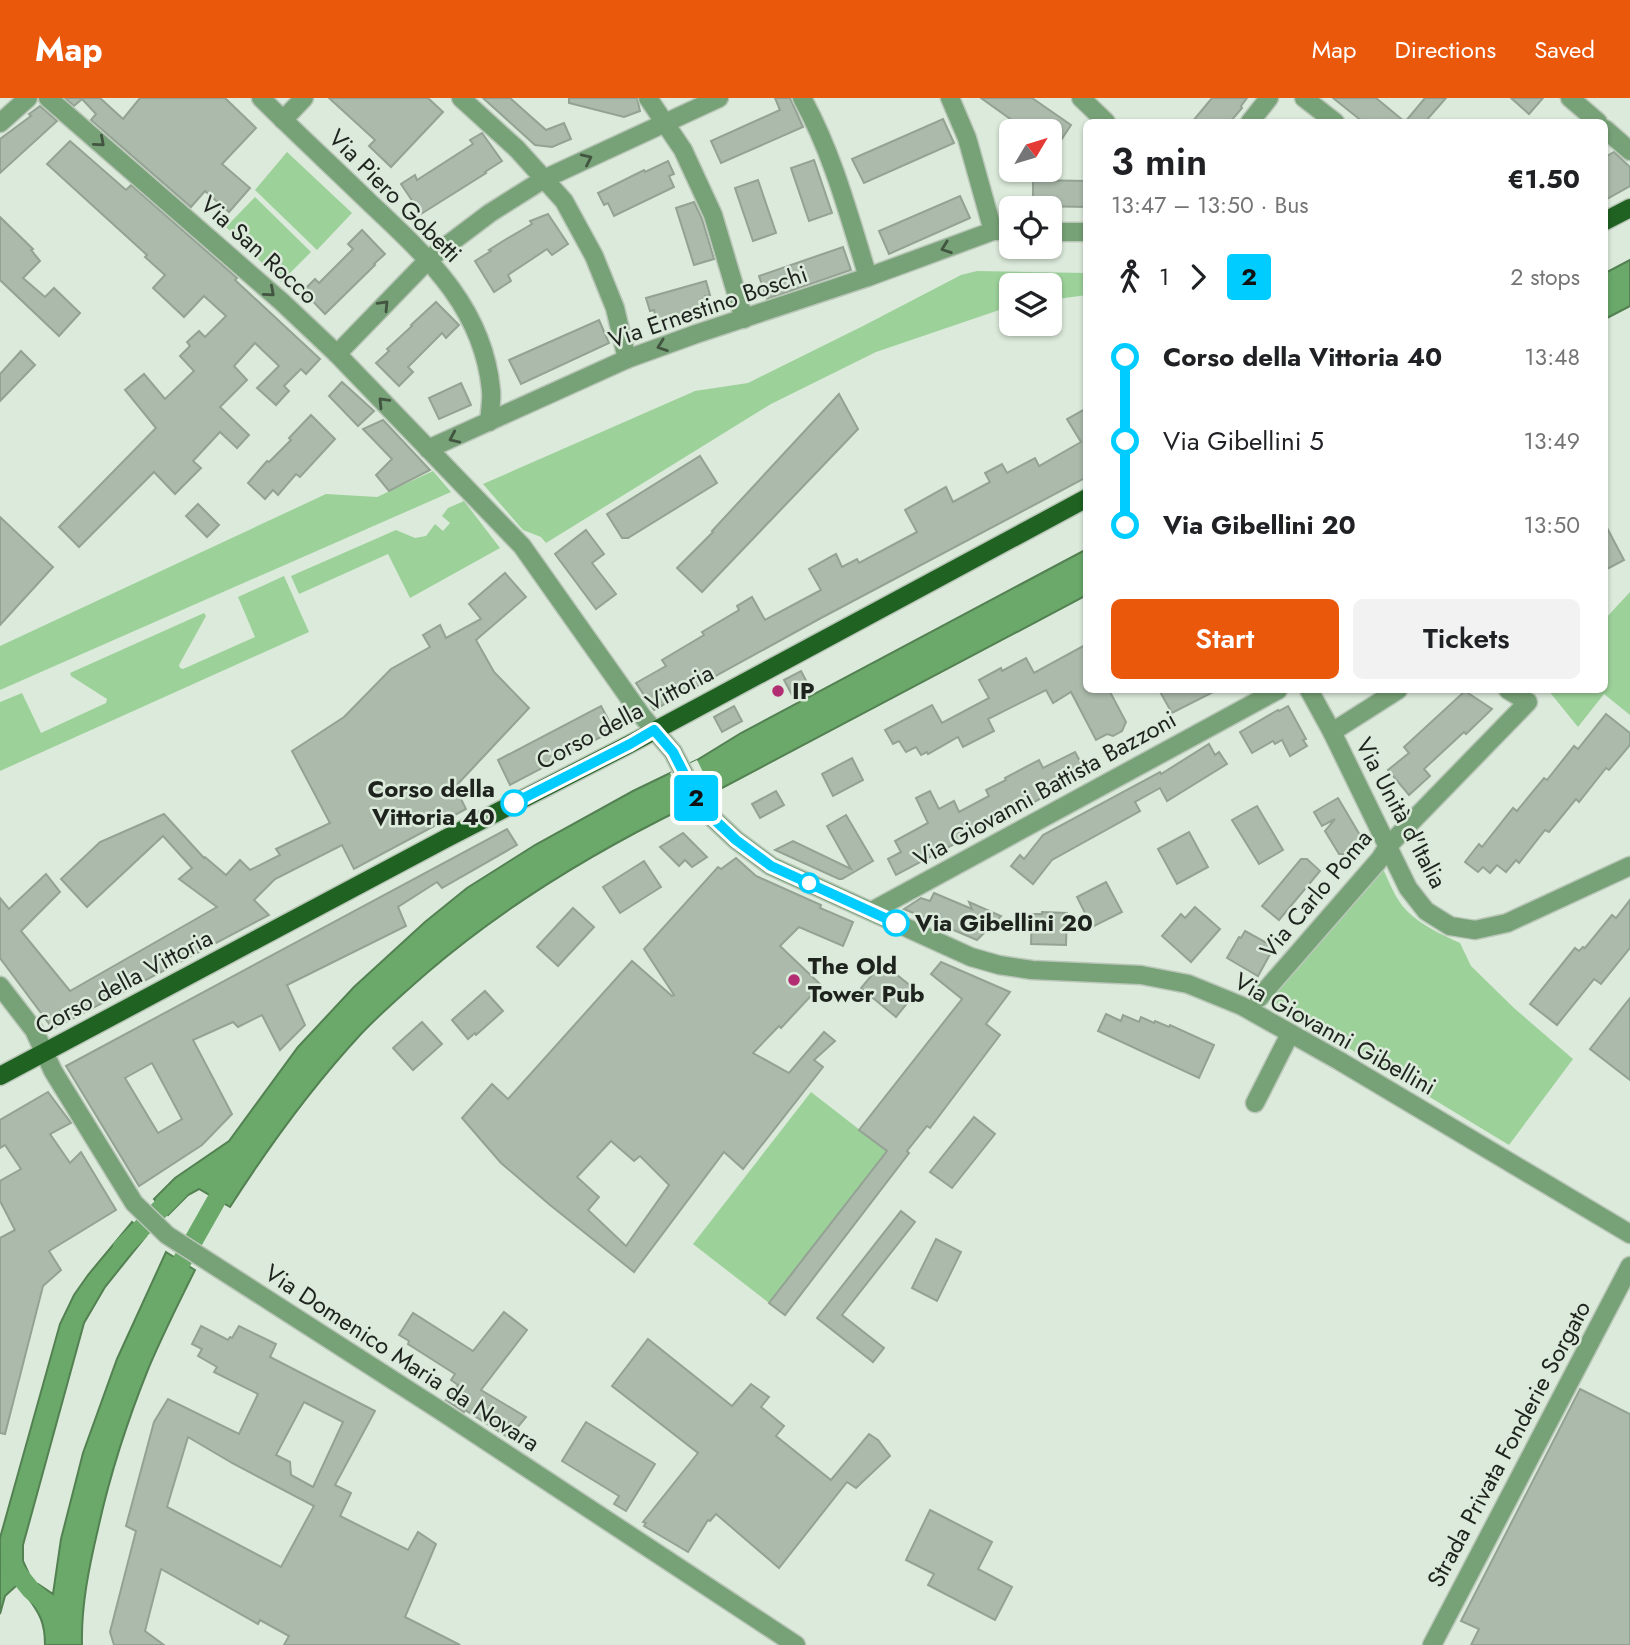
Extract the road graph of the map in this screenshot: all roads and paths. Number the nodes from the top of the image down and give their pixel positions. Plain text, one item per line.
1 (28, 98) edge
2 (48, 98) edge
3 (261, 98) edge
4 (304, 98) edge
5 (461, 98) edge
6 (648, 98) edge
7 (719, 98) edge
8 (802, 98) edge
9 (950, 98) edge
10 (1081, 98) edge
11 (1269, 98) edge
12 (1304, 98) edge
13 (1570, 98) edge
14 (1103, 119) edge
15 (1252, 119) edge
16 (1331, 119) edge
17 (1594, 119) edge
18 (284, 120) junction
19 (0, 122) edge
20 (665, 123) junction
21 (1608, 132) edge
22 (1630, 151) edge
23 (544, 179) junction
24 (1630, 208) edge
25 (1608, 219) edge
26 (999, 223) edge
27 (999, 232) edge
28 (1062, 232) edge
29 (1083, 232) edge
30 (429, 259) junction
31 (868, 277) junction
32 (744, 319) junction
33 (337, 354) junction
34 (627, 359) junction
35 (489, 422) junction
36 (428, 449) junction
37 (1083, 500) edge
38 (1272, 693) edge
39 (1311, 693) edge
40 (1393, 693) edge
41 (1513, 693) edge
42 (654, 730) junction
43 (1332, 732) junction
44 (1388, 846) junction
45 (1630, 866) edge
46 (872, 911) junction
47 (0, 986) edge
48 (1259, 998) dead end
49 (1290, 1034) junction
50 (44, 1052) junction
51 (0, 1076) edge
52 (1255, 1103) dead end
53 (1630, 1234) edge
54 (1630, 1266) edge
55 (796, 1645) edge
56 (1432, 1645) edge

1 - 19 street
2 -> 33 street, Via San Rocco
3 - 18 street, Via Piero Gobetti
4 - 18 street
5 - 23 street
6 - 20 street
7 - 20 street
8 - 31 street
9 - 26 street
10 - 14 street
11 - 15 street
12 - 16 street
13 - 17 street
18 - 30 street, Via Piero Gobetti
23 -> 20 street
20 - 32 street
21 - 22 street
23 - 30 street
23 - 34 street
24 - 25 main road
27 -> 31 street, Via Ernestino Boschi
28 - 29 street
33 -> 30 street
30 - 35 street, Via Piero Gobetti
31 - 32 street, Via Ernestino Boschi
32 -> 34 street, Via Ernestino Boschi
36 -> 33 street, Via San Rocco
34 - 35 street, Via Ernestino Boschi
35 -> 36 street, Via Ernestino Boschi
36 - 42 street, Via San Rocco
37 - 42 main road, Corso della Vittoria
38 - 46 street, Via Giovanni Battista Bazzoni
39 - 43 street, Via Unità d'Italia
40 - 43 street
41 - 44 street, Via Carlo Poma
42 - 46 street, Via Giovanni Gibellini
42 - 50 main road, Corso della Vittoria
43 - 44 street, Via Unità d'Italia
44 - 45 street, Via Unità d'Italia
44 - 48 street, Via Carlo Poma
46 - 49 street, Via Giovanni Gibellini
47 - 50 street, Via Domenico Maria da Novara
49 - 52 street
49 - 53 street, Via Giovanni Gibellini
50 - 51 main road, Corso della Vittoria
50 - 55 street, Via Domenico Maria da Novara
54 - 56 street, Strada Privata Fonderie Sorgato

